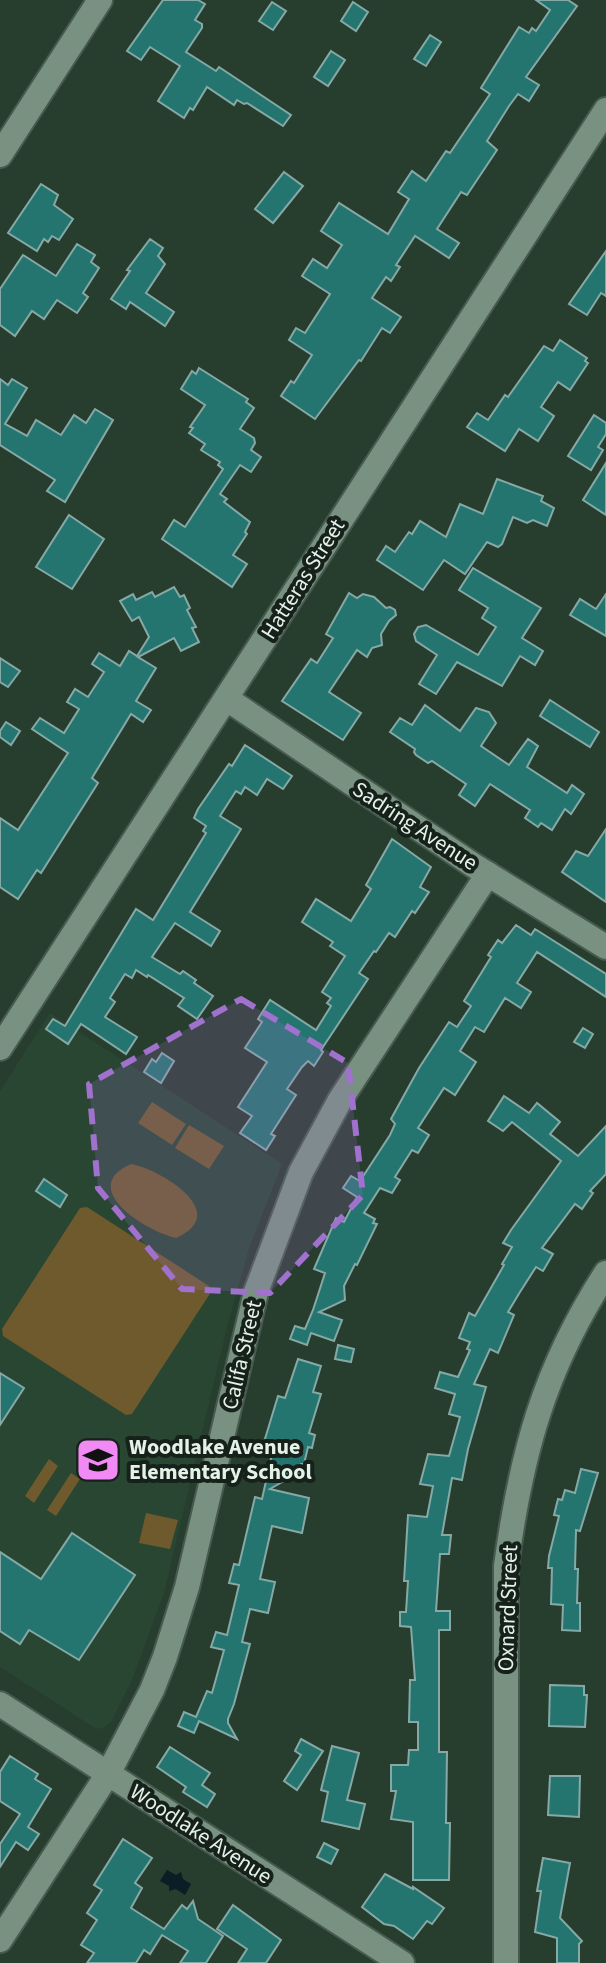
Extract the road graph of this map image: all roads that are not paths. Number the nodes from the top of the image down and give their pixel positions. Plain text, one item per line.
1 (100, 0) edge
2 (606, 110) edge
3 (0, 155) edge
4 (227, 699) junction
5 (488, 874) junction
6 (606, 947) edge
7 (0, 1048) edge
8 (606, 1273) edge
9 (0, 1704) edge
10 (108, 1774) junction
11 (0, 1940) edge
12 (402, 1963) edge
13 (506, 1963) edge

1 - 3 street
2 - 4 street, Hatteras Street
4 - 5 street, Sadring Avenue
4 - 7 street, Hatteras Street
5 - 6 street, Sadring Avenue
5 - 10 street, Califa Street
8 - 13 street, Oxnard Street
9 - 10 street, Woodlake Avenue
10 - 11 street, Califa Street
10 - 12 street, Woodlake Avenue

